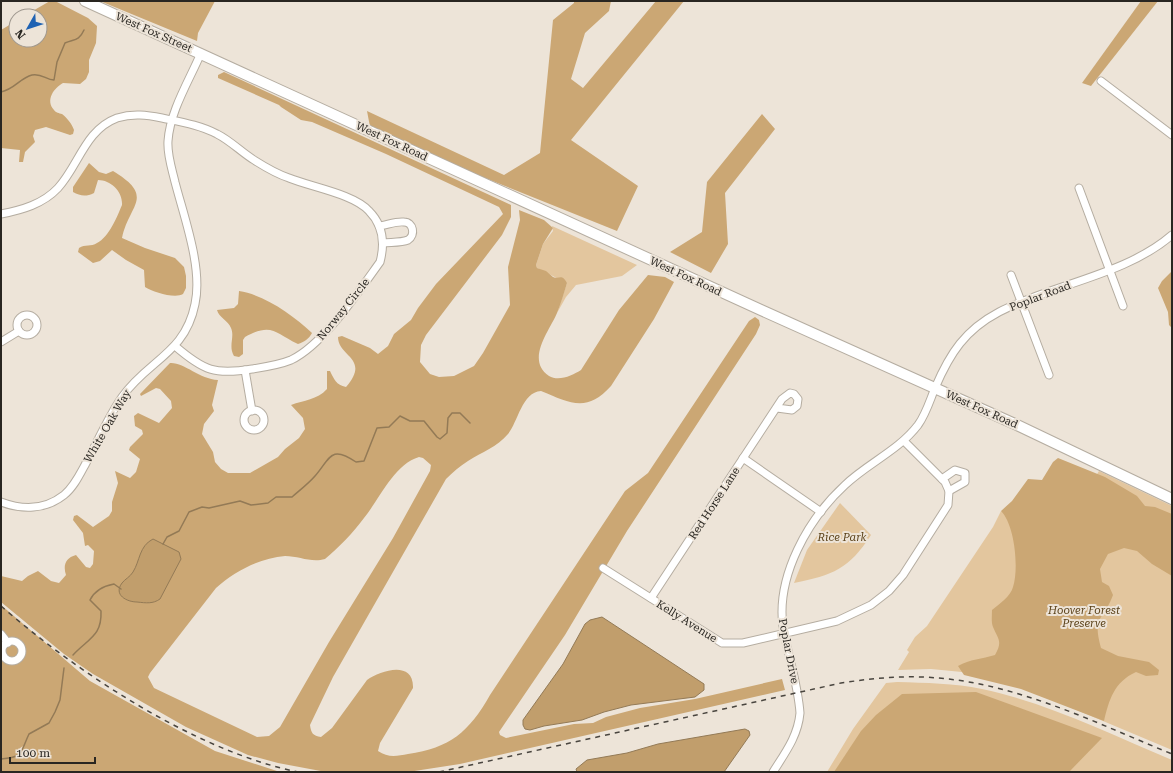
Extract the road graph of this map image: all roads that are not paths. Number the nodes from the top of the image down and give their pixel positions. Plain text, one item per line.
1 (85, 1) edge
2 (201, 53) junction
3 (1101, 81) dead end
4 (171, 120) junction
5 (1172, 135) edge
6 (1079, 188) dead end
7 (1, 214) edge
8 (379, 226) junction
9 (1172, 235) edge
10 (383, 243) junction
11 (1109, 269) junction
12 (1011, 274) dead end
13 (1023, 302) junction
14 (1123, 306) dead end
15 (19, 331) dead end
16 (1, 342) edge
17 (175, 346) junction
18 (245, 370) junction
19 (1049, 375) dead end
20 (935, 388) junction
21 (777, 408) dead end
22 (252, 411) dead end
23 (904, 441) junction
24 (743, 458) junction
25 (942, 479) junction
26 (949, 491) junction
27 (1172, 499) edge
28 (1, 502) edge
29 (821, 512) junction
30 (603, 568) dead end
31 (651, 598) junction
32 (784, 633) junction
33 (1, 634) edge
34 (8, 643) dead end
35 (773, 772) edge

1 - 2 street, West Fox Street
2 - 4 street, White Oak Way
2 - 20 street, West Fox Road
3 - 5 street
4 - 7 street
4 - 8 street, Norway Circle
4 - 17 street, White Oak Way
6 - 11 street
8 - 10 street, Norway Circle
8 - 10 street
9 - 11 street, Poplar Road
10 - 18 street, Norway Circle
11 - 13 street, Poplar Road
11 - 14 street
12 - 13 street
13 - 19 street
13 - 20 street, Poplar Road
15 - 16 street
17 - 18 street, Norway Circle
17 - 28 street, White Oak Way
18 - 22 street
20 - 23 street, Poplar Drive
20 - 27 street, West Fox Road
21 - 24 street, Red Horse Lane
23 - 25 street
23 - 29 street, Poplar Drive
24 - 29 street
24 - 31 street, Red Horse Lane
25 - 26 street
25 - 26 street
26 - 32 street, Kelly Avenue
29 - 32 street, Poplar Drive
30 - 31 street, Kelly Avenue
31 - 32 street, Kelly Avenue
32 - 35 street, Poplar Drive
33 - 34 street

